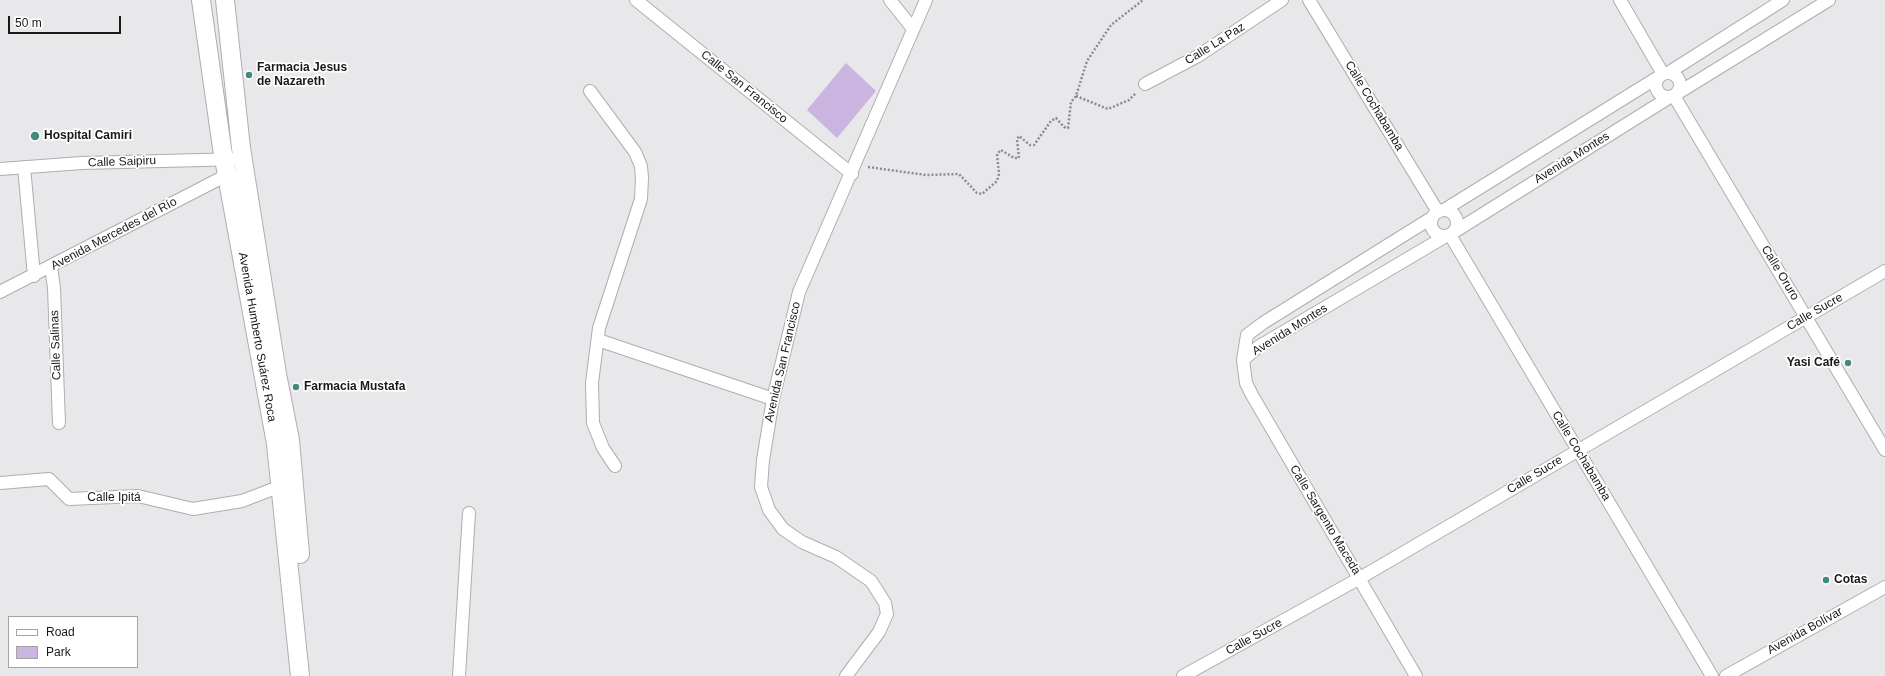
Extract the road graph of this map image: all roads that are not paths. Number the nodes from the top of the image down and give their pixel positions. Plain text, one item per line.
1 (201, 0) edge
2 (225, 0) edge
3 (636, 0) edge
4 (890, 0) edge
5 (926, 0) edge
6 (1282, 0) edge
7 (1309, 0) edge
8 (1620, 0) edge
9 (1783, 0) edge
10 (1829, 0) edge
11 (913, 29) junction
12 (1664, 74) junction
13 (1145, 84) road end
14 (590, 91) dead end
15 (1674, 95) junction
16 (244, 166) junction
17 (24, 167) junction
18 (0, 168) edge
19 (226, 168) junction
20 (853, 169) junction
21 (1438, 213) junction
22 (1450, 234) junction
23 (51, 267) junction
24 (1885, 271) edge
25 (34, 276) junction
26 (0, 292) edge
27 (1806, 317) junction
28 (598, 340) junction
29 (1243, 360) junction
30 (773, 399) junction
31 (59, 422) dead end
32 (1577, 450) junction
33 (1885, 450) edge
34 (615, 466) dead end
35 (0, 483) edge
36 (280, 486) junction
37 (469, 513) dead end
38 (1360, 578) junction
39 (1885, 586) edge
40 (300, 676) edge
41 (310, 676) edge
42 (459, 676) edge
43 (846, 676) edge
44 (1183, 676) edge
45 (1416, 676) edge
46 (1712, 676) edge
47 (1726, 676) edge

1 - 19 main road, Avenida Humberto Suárez Roca
2 - 16 main road, Avenida Humberto Suárez Roca
3 - 20 street, Calle San Francisco
4 - 11 street
5 - 11 street, Avenida San Francisco
6 - 13 street, Calle La Paz
7 - 21 street, Calle Cochabamba
8 - 12 street
9 - 12 street, Avenida Montes
10 - 15 street, Avenida Montes
11 - 20 street, Avenida San Francisco
12 - 15 street
12 - 15 street
12 - 21 street, Avenida Montes
14 - 28 street
15 - 22 street, Avenida Montes
15 - 27 street, Calle Oruro
16 - 19 street
16 - 41 main road, Avenida Humberto Suárez Roca
17 - 18 street, Calle Saipiru
17 - 19 street, Calle Saipiru
17 - 25 street
19 - 23 street, Avenida Mercedes del Río
19 - 36 main road, Avenida Humberto Suárez Roca
20 - 30 street, Avenida San Francisco
21 - 22 street
21 - 22 street
21 - 29 street, Avenida Montes
22 - 29 street, Avenida Montes
22 - 32 street, Calle Cochabamba
23 - 25 street, Avenida Mercedes del Río
23 - 31 street, Calle Salinas
24 - 27 street, Calle Sucre
25 - 26 street, Avenida Mercedes del Río
27 - 32 street, Calle Sucre
27 - 33 street, Calle Oruro
28 - 30 street
28 - 34 street
29 - 38 street, Calle Sargento Maceda
30 - 43 street, Avenida San Francisco
32 - 38 street, Calle Sucre
32 - 46 street, Calle Cochabamba
35 - 36 street, Calle Ipitá
36 - 40 main road, Avenida Humberto Suárez Roca
37 - 42 street
38 - 44 street, Calle Sucre
38 - 45 street, Calle Sargento Maceda
39 - 47 street, Avenida Bolívar

